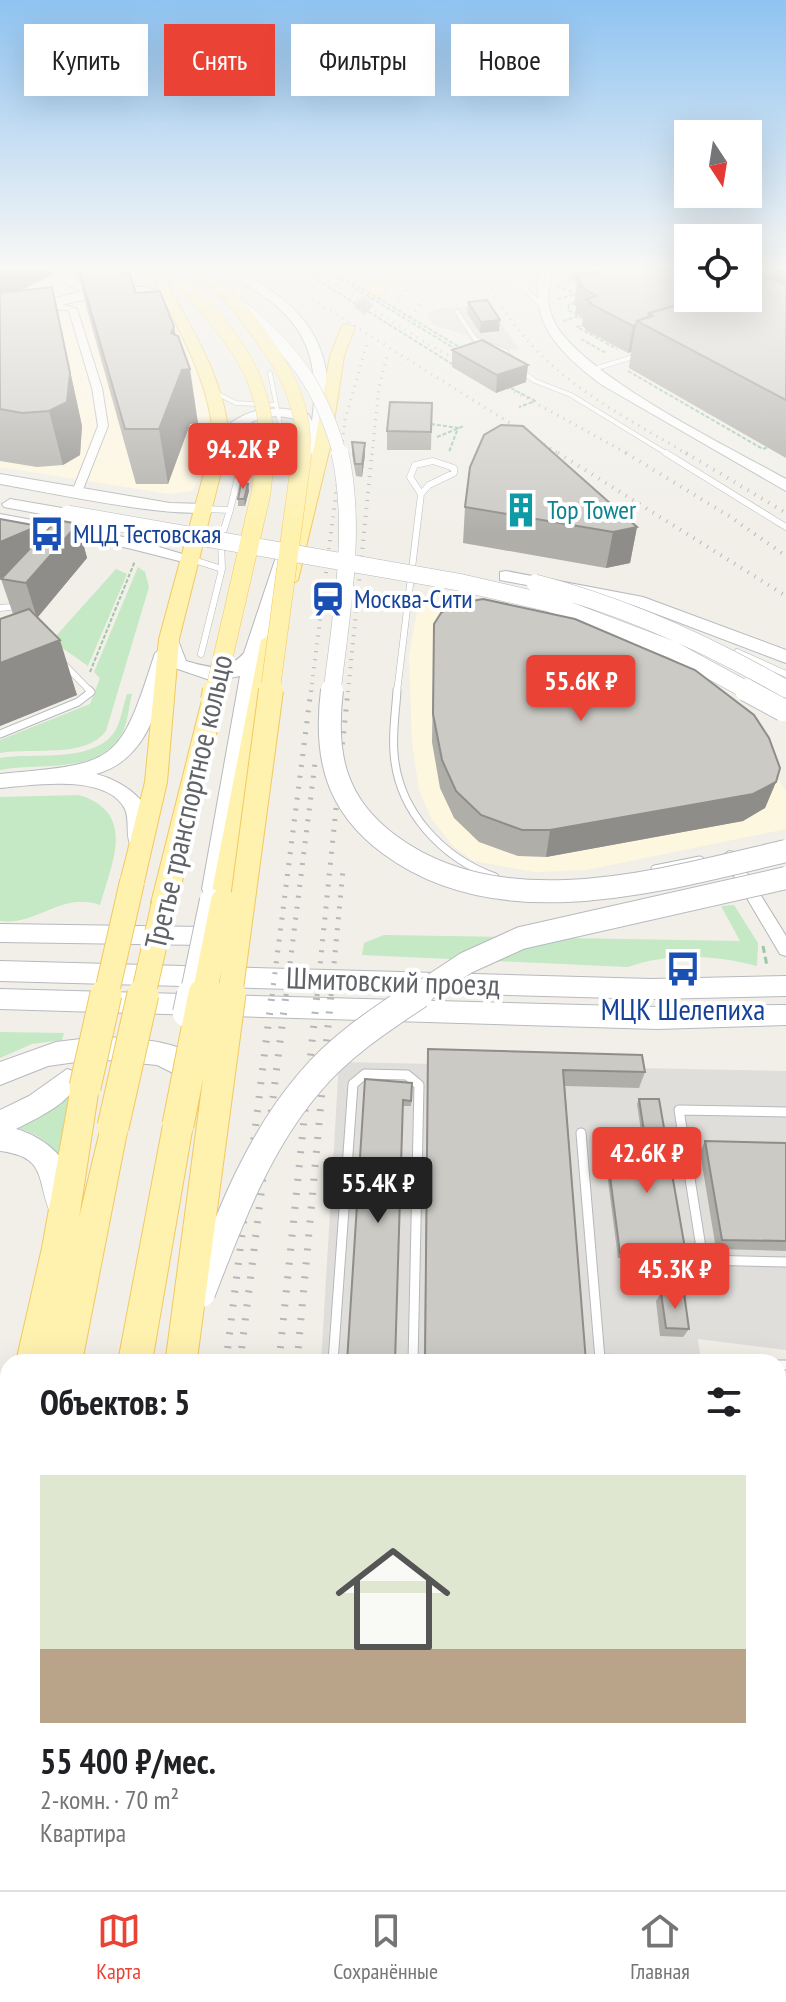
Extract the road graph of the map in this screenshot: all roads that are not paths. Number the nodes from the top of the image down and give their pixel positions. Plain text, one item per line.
1 (90, 358) edge
2 (199, 358) edge
3 (245, 358) edge
4 (277, 358) edge
5 (295, 358) edge
6 (320, 358) edge
7 (338, 358) edge
8 (511, 358) edge
9 (579, 358) edge
10 (628, 358) edge
11 (590, 370) junction
12 (270, 373) dead end
13 (207, 385) junction
14 (277, 408) junction
15 (281, 429) dead end
16 (248, 438) dead end
17 (221, 440) junction
18 (318, 446) junction
19 (0, 479) edge
20 (786, 486) edge
21 (0, 488) edge
22 (421, 494) junction
23 (0, 502) edge
24 (74, 502) junction
25 (204, 509) junction
26 (230, 510) junction
27 (0, 519) edge
28 (786, 527) edge
29 (191, 559) junction
30 (222, 569) junction
31 (292, 570) junction
32 (506, 576) junction
33 (20, 597) edge
34 (0, 608) edge
35 (169, 639) junction
36 (737, 652) dead end
37 (201, 654) dead end
38 (53, 655) edge
39 (253, 655) junction
40 (786, 657) edge
41 (786, 674) edge
42 (786, 689) edge
43 (785, 712) edge
44 (0, 734) edge
45 (27, 778) junction
46 (0, 781) edge
47 (786, 851) edge
48 (729, 855) joint
49 (649, 870) dead end
50 (635, 873) dead end
51 (786, 878) edge
52 (132, 882) junction
53 (217, 900) junction
54 (0, 933) edge
55 (786, 950) edge
56 (0, 971) edge
57 (786, 986) edge
58 (0, 999) edge
59 (786, 1015) edge
60 (0, 1074) edge
61 (76, 1084) junction
62 (786, 1112) edge
63 (0, 1123) edge
64 (171, 1125) junction
65 (581, 1133) dead end
66 (0, 1139) edge
67 (58, 1248) junction
68 (786, 1262) edge
69 (35, 1354) edge
70 (67, 1354) edge
71 (120, 1354) edge
72 (136, 1354) edge
73 (170, 1354) edge
74 (182, 1354) edge
75 (191, 1354) edge
76 (334, 1354) edge
77 (413, 1354) edge
78 (599, 1354) edge

1 - 24 street
2 - 13 main road
3 - 70 main road, Третье транспортное кольцо, bridge
4 - 74 main road, Третье транспортное кольцо, bridge
5 - 47 main road, bridge
6 - 18 main road
7 - 18 main road
8 - 28 lane
9 - 11 main road
10 - 11 lane
11 - 20 main road
12 - 14 lane
13 - 14 lane
13 - 17 main road
14 - 15 lane
14 - 17 main road
14 - 18 main road
16 - 26 lane
17 - 25 main road
18 - 31 main road
18 - 39 main road
19 - 24 main road
21 - 24 main road
22 - 22 lane
22 - 50 lane
23 - 24 main road
24 - 25 main road
24 - 32 main road, bridge
24 - 43 main road, bridge
25 - 26 lane
25 - 29 main road
26 - 30 lane
27 - 29 main road
29 - 30 lane
29 - 35 main road
30 - 37 lane
31 - 53 main road
31 - 54 main road
32 - 40 main road, bridge
32 - 42 main road, bridge
33 - 34 lane
35 - 39 main road
35 - 45 main road
35 - 52 main road
36 - 41 lane
38 - 44 lane
39 - 53 main road
45 - 46 main road
45 - 52 main road
48 - 49 lane
48 - 55 street
51 - 75 main road, bridge
52 - 61 main road, bridge
53 - 64 main road, bridge
56 - 57 main road, Шмитовский проезд
58 - 59 main road, Шмитовский проезд
60 - 73 main road
61 - 63 main road
61 - 67 main road
62 - 68 lane
64 - 71 main road
64 - 72 main road
65 - 78 lane
66 - 67 main road
67 - 69 main road
76 - 77 lane

